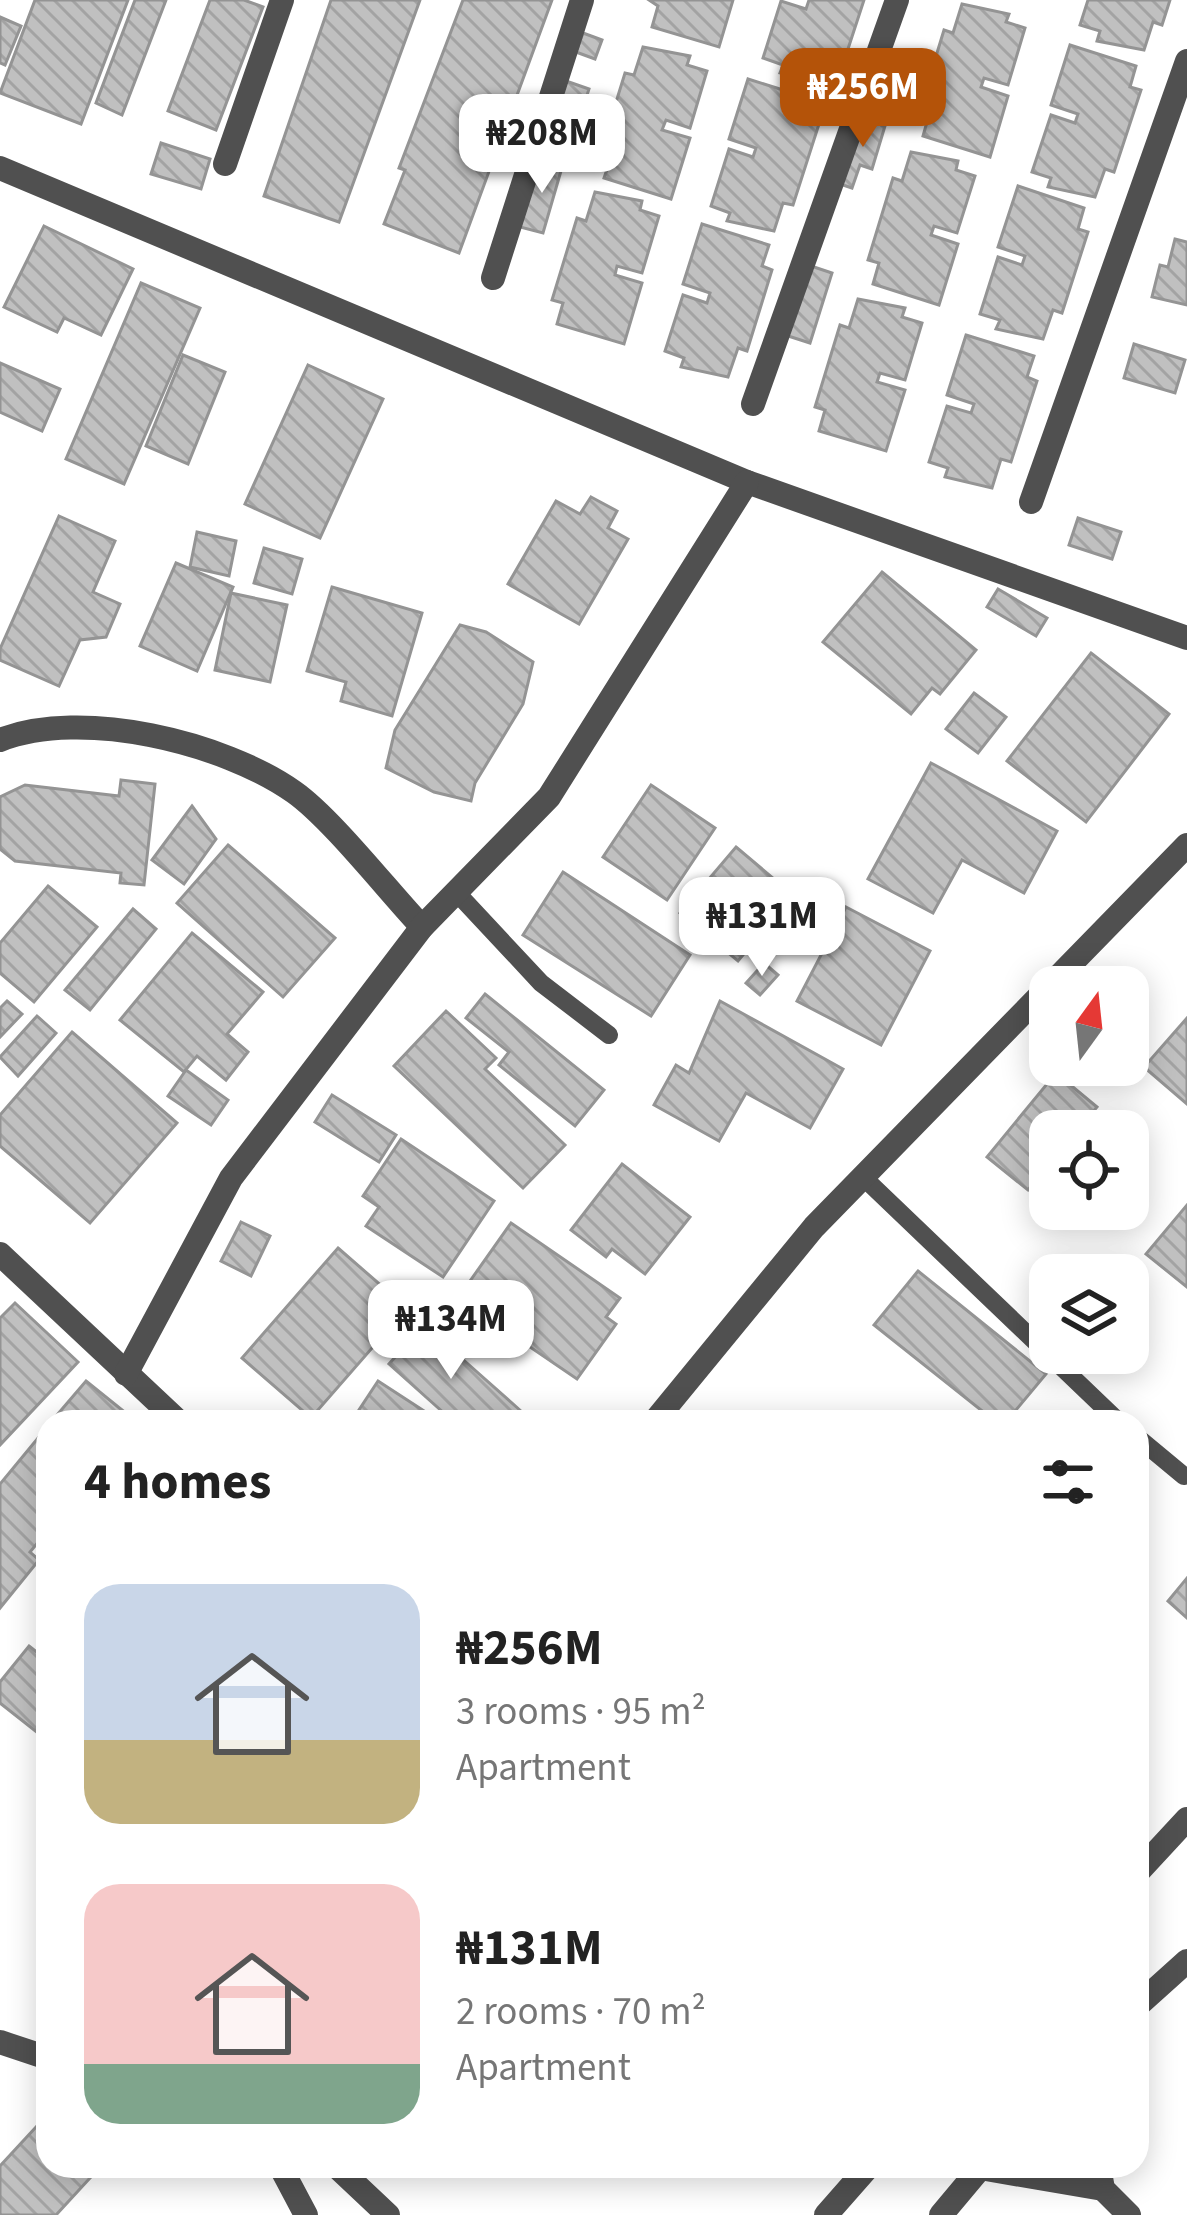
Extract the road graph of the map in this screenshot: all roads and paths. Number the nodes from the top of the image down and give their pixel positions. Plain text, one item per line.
1 (281, 0) edge
2 (581, 0) edge
3 (897, 0) edge
4 (1187, 61) edge
5 (225, 164) dead end
6 (0, 168) edge
7 (493, 278) dead end
8 (753, 404) dead end
9 (747, 482) junction
10 (1031, 502) dead end
11 (1187, 638) edge
12 (0, 740) edge
13 (1187, 845) edge
14 (457, 893) junction
15 (422, 927) junction
16 (609, 1035) dead end
17 (862, 1176) junction
18 (0, 1255) edge
19 (126, 1374) junction
20 (166, 1410) edge
21 (664, 1410) edge
22 (1106, 1410) edge
23 (1149, 1447) edge
24 (1184, 1476) dead end
25 (1187, 1820) edge
26 (1149, 1860) edge
27 (1187, 1961) edge
28 (1149, 1995) edge
29 (0, 2042) edge
30 (36, 2054) edge
31 (286, 2178) edge
32 (349, 2178) edge
33 (858, 2178) edge
34 (972, 2178) edge
35 (1102, 2178) edge
36 (306, 2215) edge
37 (388, 2215) edge
38 (826, 2215) edge
39 (941, 2215) edge
40 (1129, 2215) edge

1 - 5 street
2 - 7 street
3 - 8 street
4 - 10 street
6 - 9 street
9 - 11 street
9 - 14 street
12 - 15 street
13 - 17 street
14 - 15 street
14 - 16 lane
15 - 19 street
17 - 21 street
17 - 22 lane
18 - 19 street
19 - 20 street
23 - 24 lane
25 - 26 street
27 - 28 street
29 - 30 street
31 - 36 street
32 - 37 street
33 - 38 street
34 - 39 street
35 - 40 street

